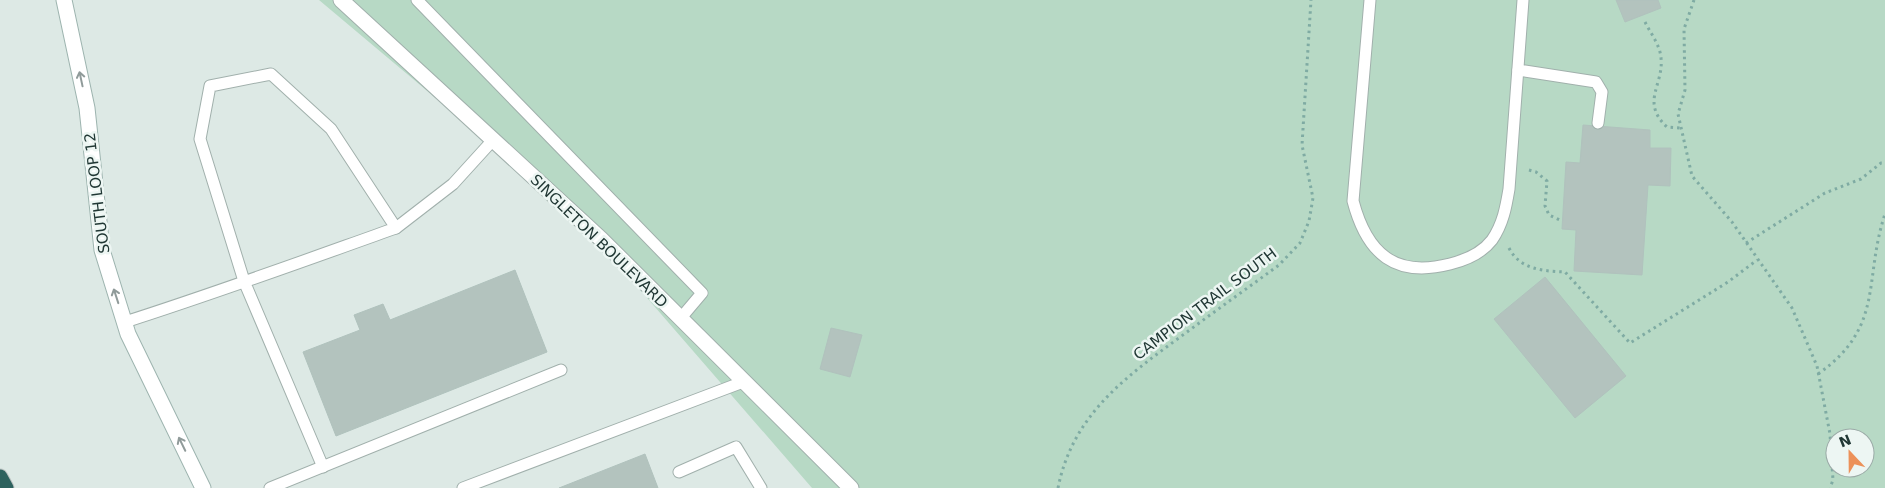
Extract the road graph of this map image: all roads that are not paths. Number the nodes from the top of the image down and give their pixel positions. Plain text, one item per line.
1 (64, 0) edge
2 (341, 0) edge
3 (417, 0) edge
4 (1370, 0) edge
5 (1523, 0) edge
6 (1518, 70) junction
7 (1598, 122) dead end
8 (493, 140) junction
9 (396, 228) junction
10 (244, 281) junction
11 (680, 319) junction
12 (125, 322) junction
13 (560, 370) dead end
14 (743, 382) junction
15 (323, 467) junction
16 (680, 472) dead end
17 (0, 477) edge
18 (6, 488) edge
19 (203, 488) edge
20 (270, 488) edge
21 (463, 488) edge
22 (761, 488) edge
23 (851, 488) edge

12 -> 1 street, SOUTH LOOP 12
2 - 8 street, SINGLETON BOULEVARD
3 - 11 lane
4 - 6 lane
5 - 6 lane
6 - 7 lane
8 - 9 lane
8 - 11 street, SINGLETON BOULEVARD
9 - 10 lane
9 - 10 lane
10 - 12 lane
10 - 15 lane
11 - 14 street, SINGLETON BOULEVARD
19 -> 12 street, SOUTH LOOP 12
13 - 15 lane
14 - 21 lane
14 - 23 street, SINGLETON BOULEVARD
15 - 20 lane
16 - 22 lane
17 - 18 highway

